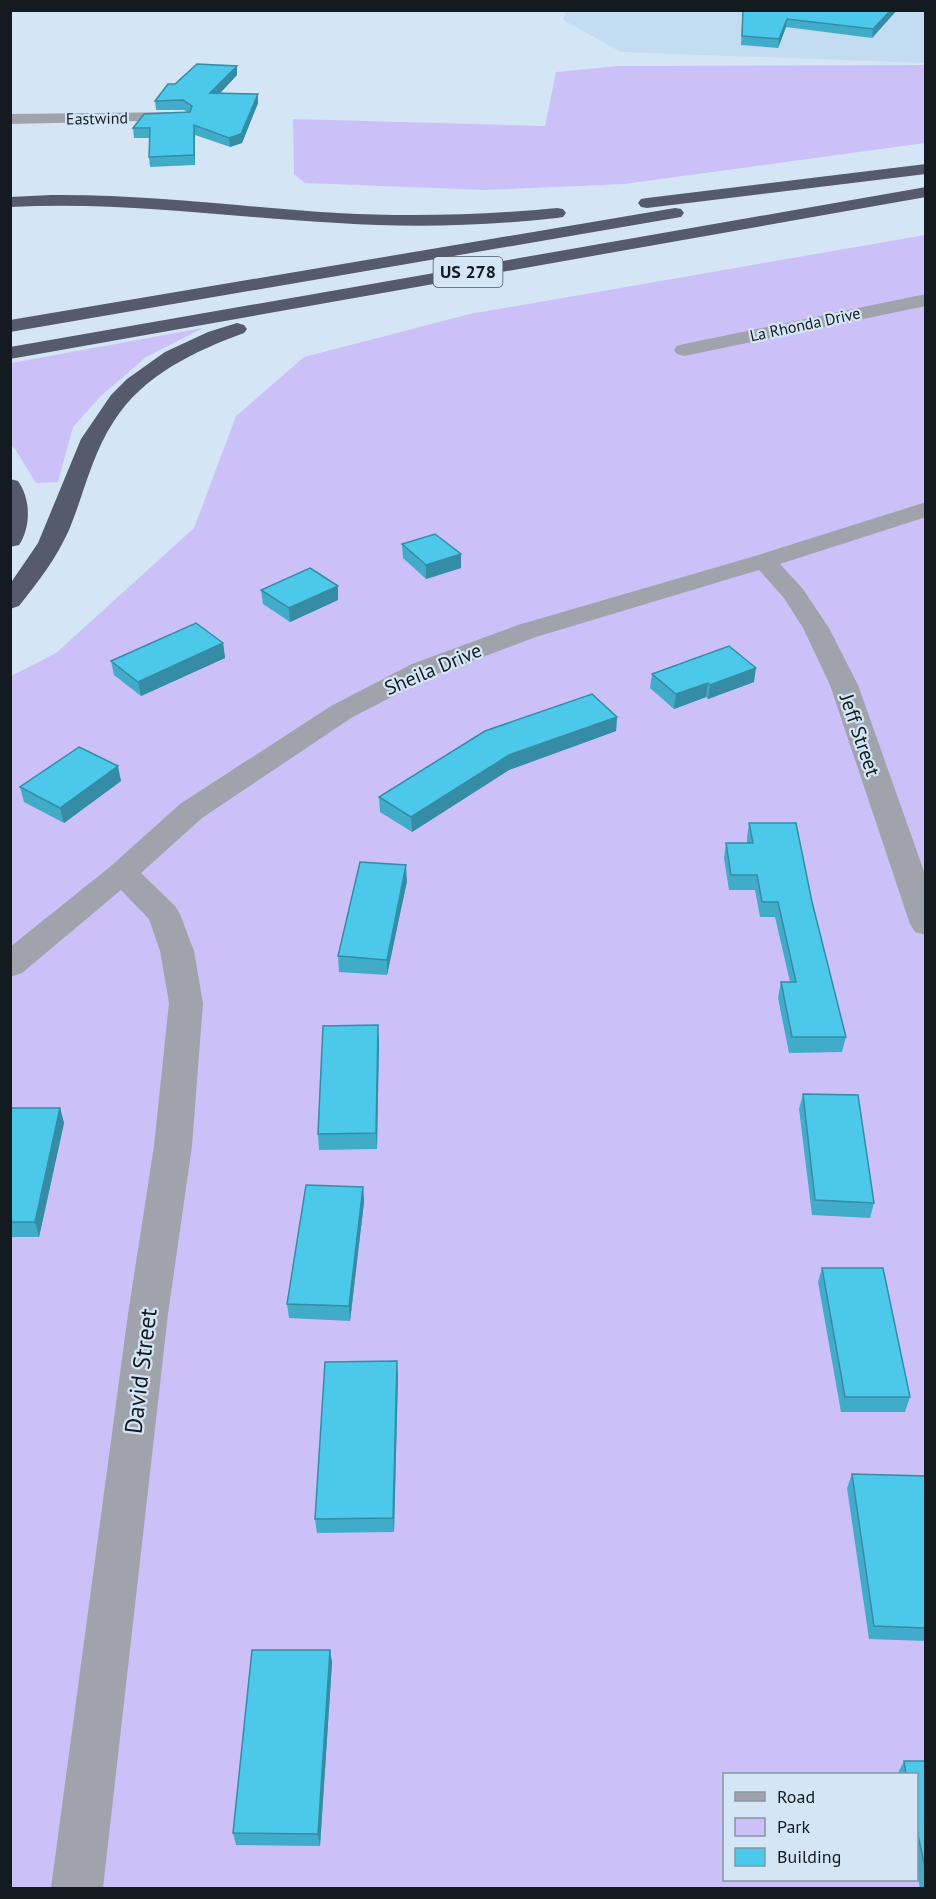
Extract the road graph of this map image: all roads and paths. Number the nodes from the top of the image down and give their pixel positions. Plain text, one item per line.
1 (183, 117) edge
2 (10, 119) edge
3 (926, 170) edge
4 (926, 192) edge
5 (10, 202) edge
6 (594, 209) dead end
7 (572, 212) dead end
8 (360, 291) junction
9 (926, 300) edge
10 (10, 326) edge
11 (684, 350) dead end
12 (10, 353) edge
13 (10, 486) edge
14 (926, 508) edge
15 (10, 540) edge
16 (764, 561) junction
17 (10, 601) edge
18 (122, 873) junction
19 (926, 924) edge
20 (10, 965) edge
21 (77, 1888) edge

1 - 2 street, Eastwind
3 - 6 highway
3 - 10 highway, US 278
4 - 8 highway, US 278
5 - 7 highway
8 - 12 highway, US 278
8 - 17 highway
9 - 11 street, La Rhonda Drive
13 - 15 highway
14 - 16 street, Sheila Drive
16 - 18 street, Sheila Drive
16 - 19 street, Jeff Street
18 - 20 street, Sheila Drive
18 - 21 street, David Street

